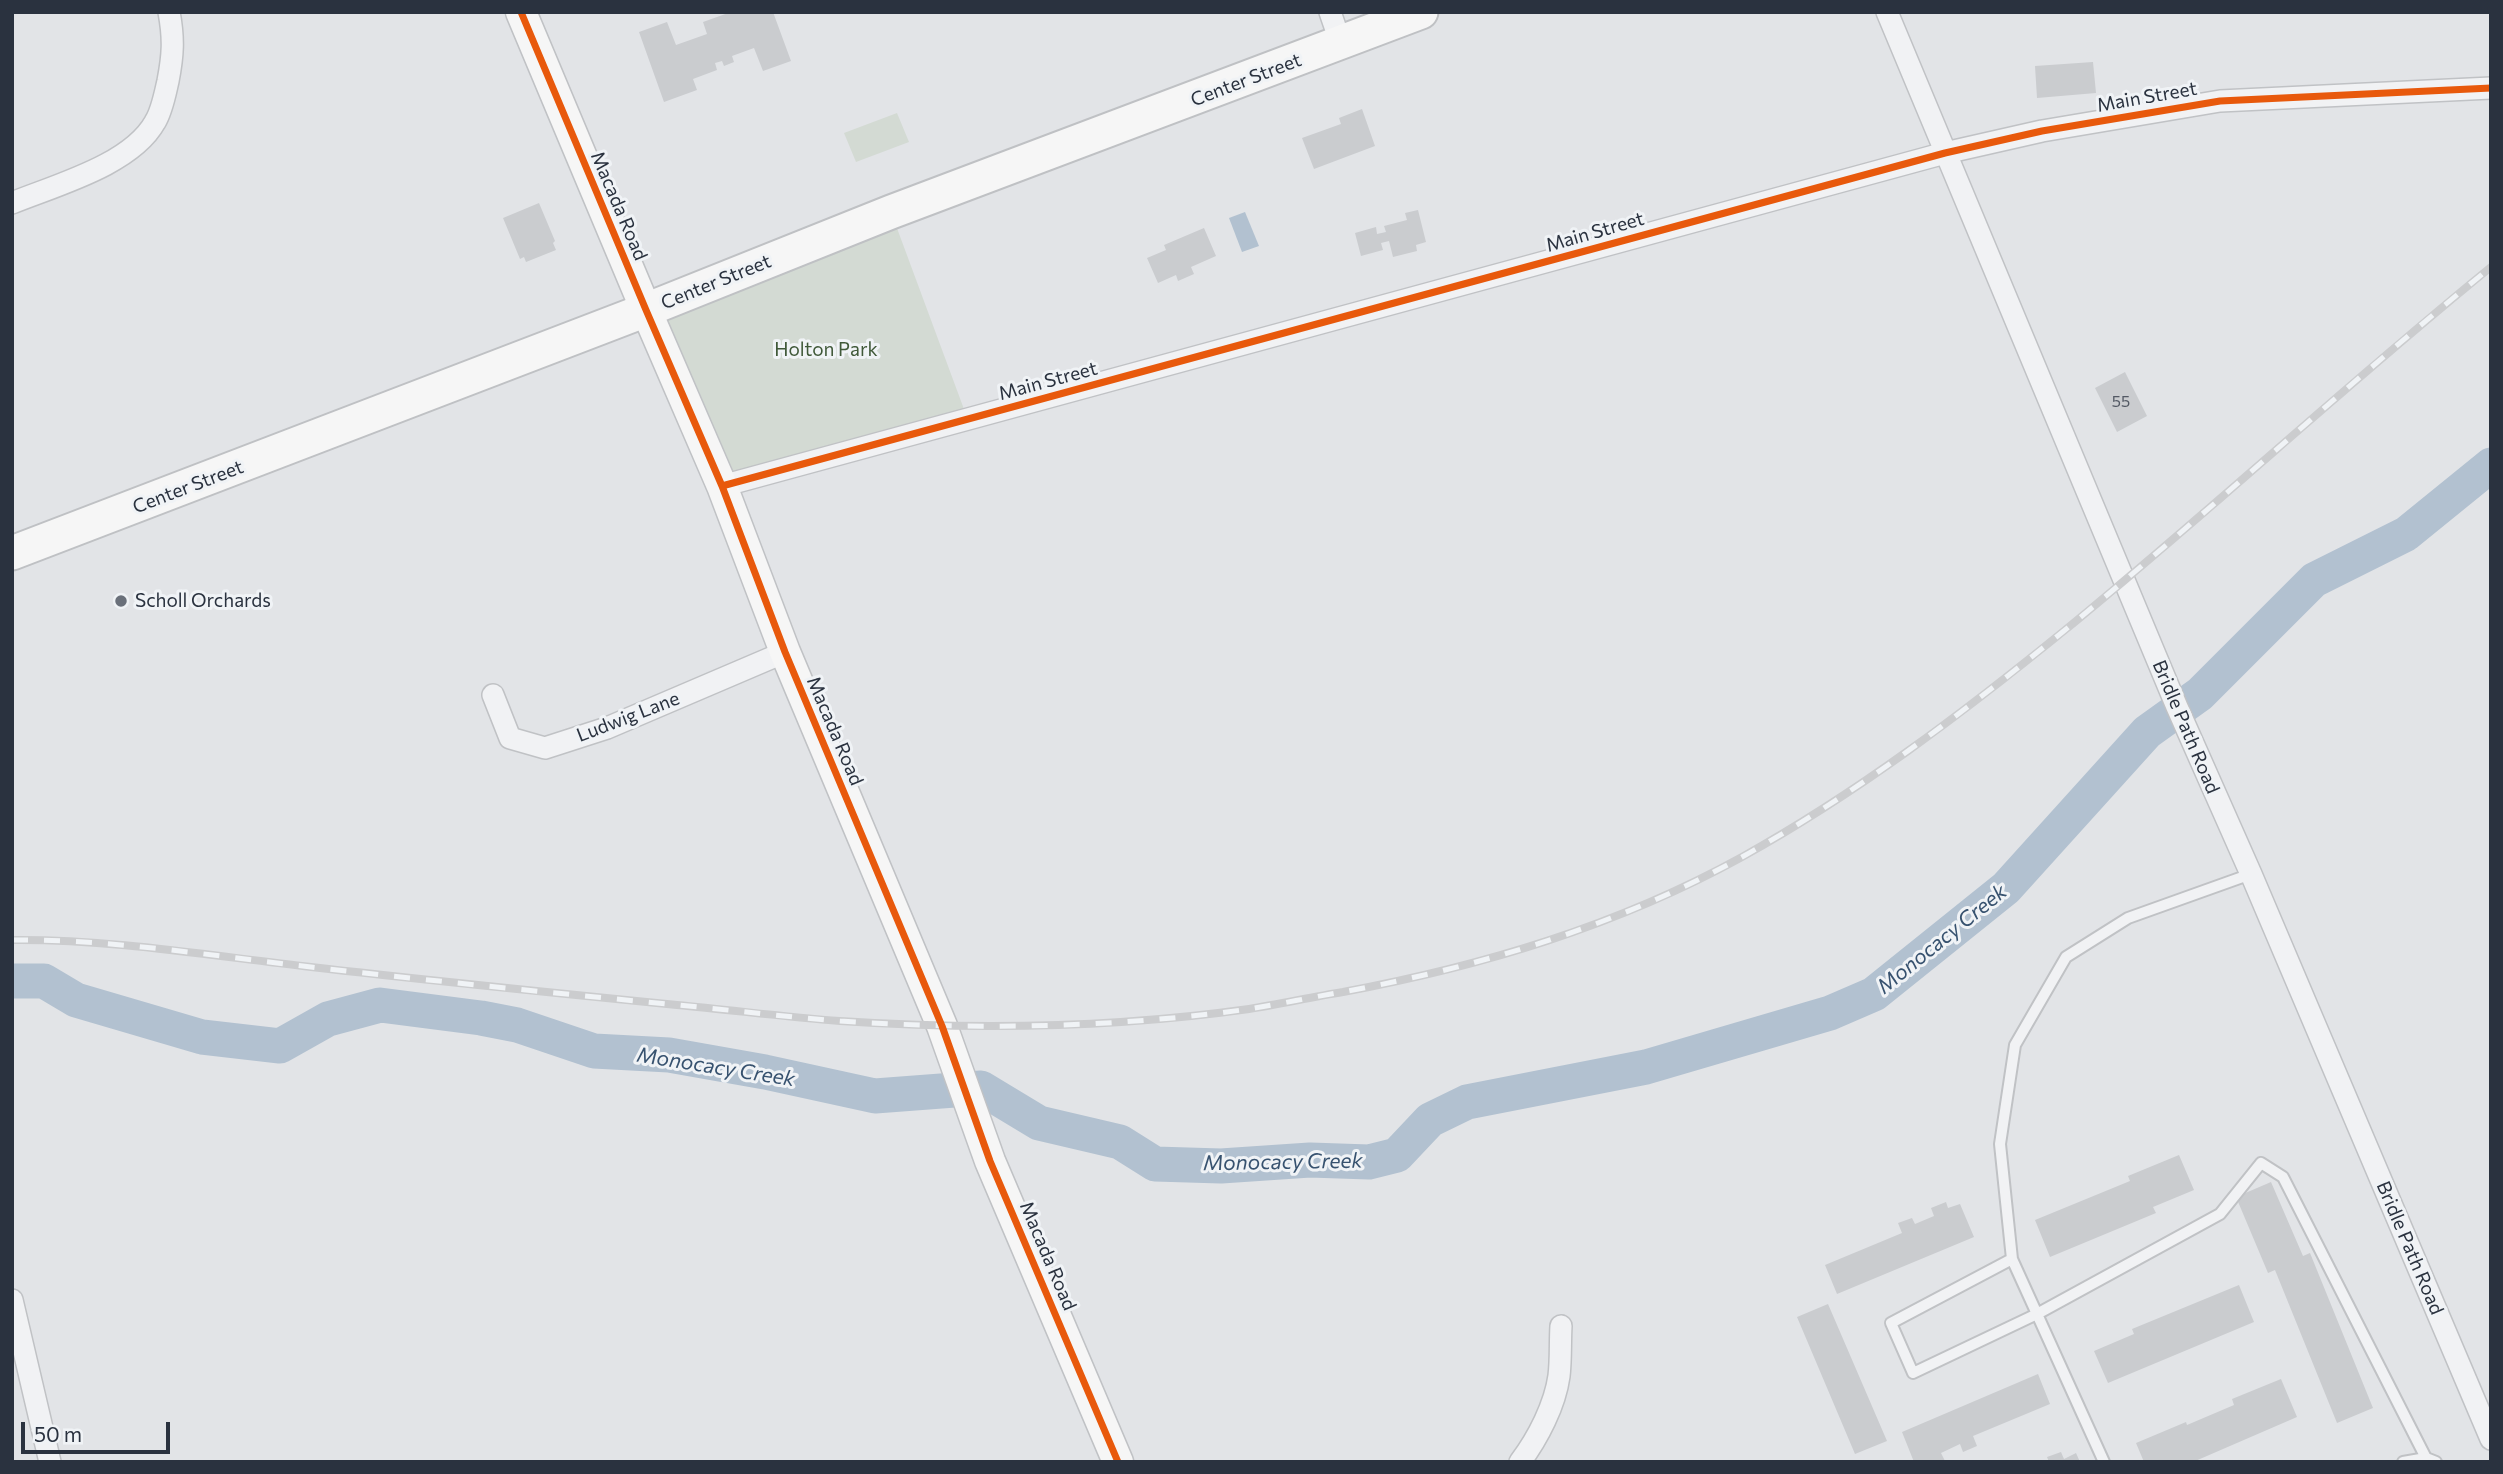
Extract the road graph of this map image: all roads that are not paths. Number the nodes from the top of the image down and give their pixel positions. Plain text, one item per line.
1 (169, 12) edge
2 (522, 12) edge
3 (1330, 12) edge
4 (1421, 12) edge
5 (1887, 12) edge
6 (1341, 44) junction
7 (2491, 88) edge
8 (1945, 153) junction
9 (12, 203) edge
10 (646, 310) junction
11 (722, 486) junction
12 (14, 549) edge
13 (785, 652) junction
14 (494, 695) dead end
15 (2251, 874) junction
16 (2012, 1259) junction
17 (12, 1300) edge
18 (2037, 1314) junction
19 (1561, 1326) dead end
20 (2491, 1439) edge
21 (2431, 1460) edge
22 (50, 1462) edge
23 (1118, 1462) edge
24 (1520, 1462) edge
25 (2104, 1462) edge
26 (2403, 1462) edge

1 - 9 street
2 - 10 street, Macada Road
3 - 6 street
4 - 6 main road, Center Street
5 - 8 street, Bridle Path Road
6 - 10 main road, Center Street
7 - 8 street, Main Street
8 - 11 street, Main Street
8 - 15 street, Bridle Path Road
10 - 11 street, Macada Road
10 - 12 main road, Center Street
11 - 13 street, Macada Road
13 - 14 street, Ludwig Lane
13 - 23 street, Macada Road
15 - 16 lane
15 - 20 street, Bridle Path Road
16 - 18 lane
16 - 18 lane
17 - 22 street
18 - 21 lane
18 - 25 lane
19 - 24 street
21 - 26 lane

